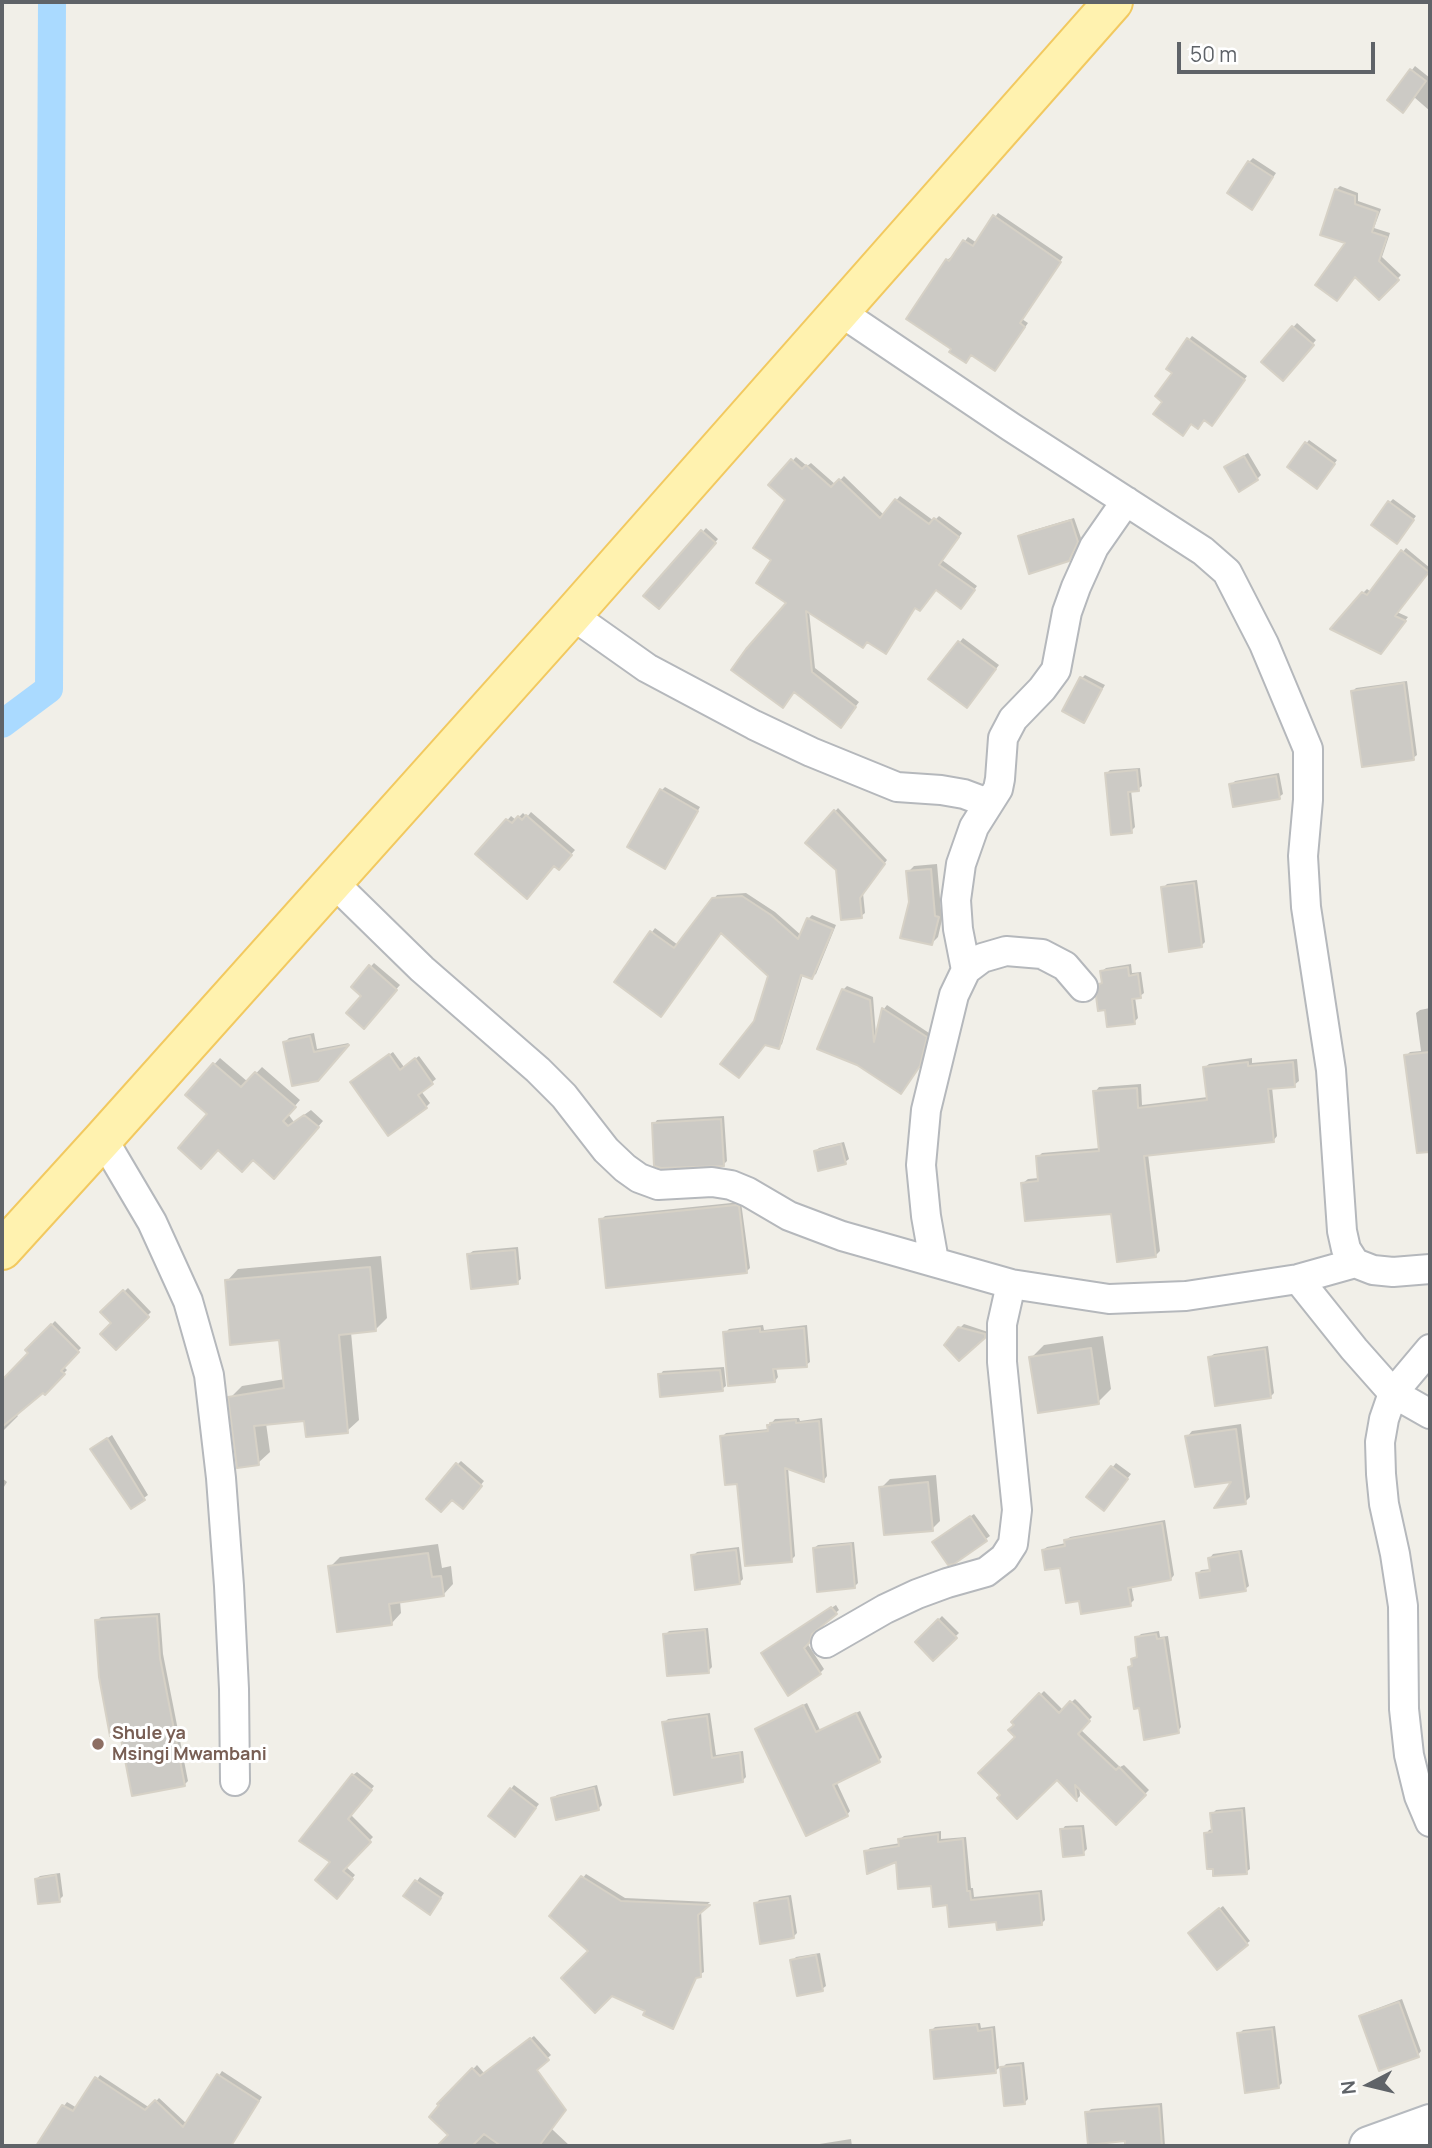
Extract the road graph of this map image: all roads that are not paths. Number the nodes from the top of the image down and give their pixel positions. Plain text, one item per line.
1 (1113, 2) edge
2 (839, 312) junction
3 (1125, 501) junction
4 (572, 615) junction
5 (988, 803) junction
6 (333, 882) junction
7 (966, 970) junction
8 (1083, 987) dead end
9 (103, 1139) junction
10 (2, 1250) edge
11 (934, 1261) junction
12 (1355, 1263) junction
13 (1430, 1269) edge
14 (1298, 1279) junction
15 (1011, 1284) junction
16 (1430, 1349) edge
17 (1393, 1393) junction
18 (1430, 1414) edge
19 (826, 1643) dead end
20 (235, 1781) dead end
21 (1430, 1822) edge
22 (1430, 2124) edge
23 (1369, 2146) edge

1 - 2 main road
2 - 3 street
2 - 4 main road
3 - 5 street
3 - 12 street
4 - 5 street
4 - 6 main road
5 - 7 street
6 - 9 main road
6 - 11 street
7 - 8 street
7 - 11 street
9 - 10 main road
9 - 20 street
11 - 15 street
12 - 13 street
12 - 14 street
14 - 15 street
14 - 17 street
15 - 19 street
16 - 17 street
17 - 18 street
17 - 21 street
22 - 23 street

